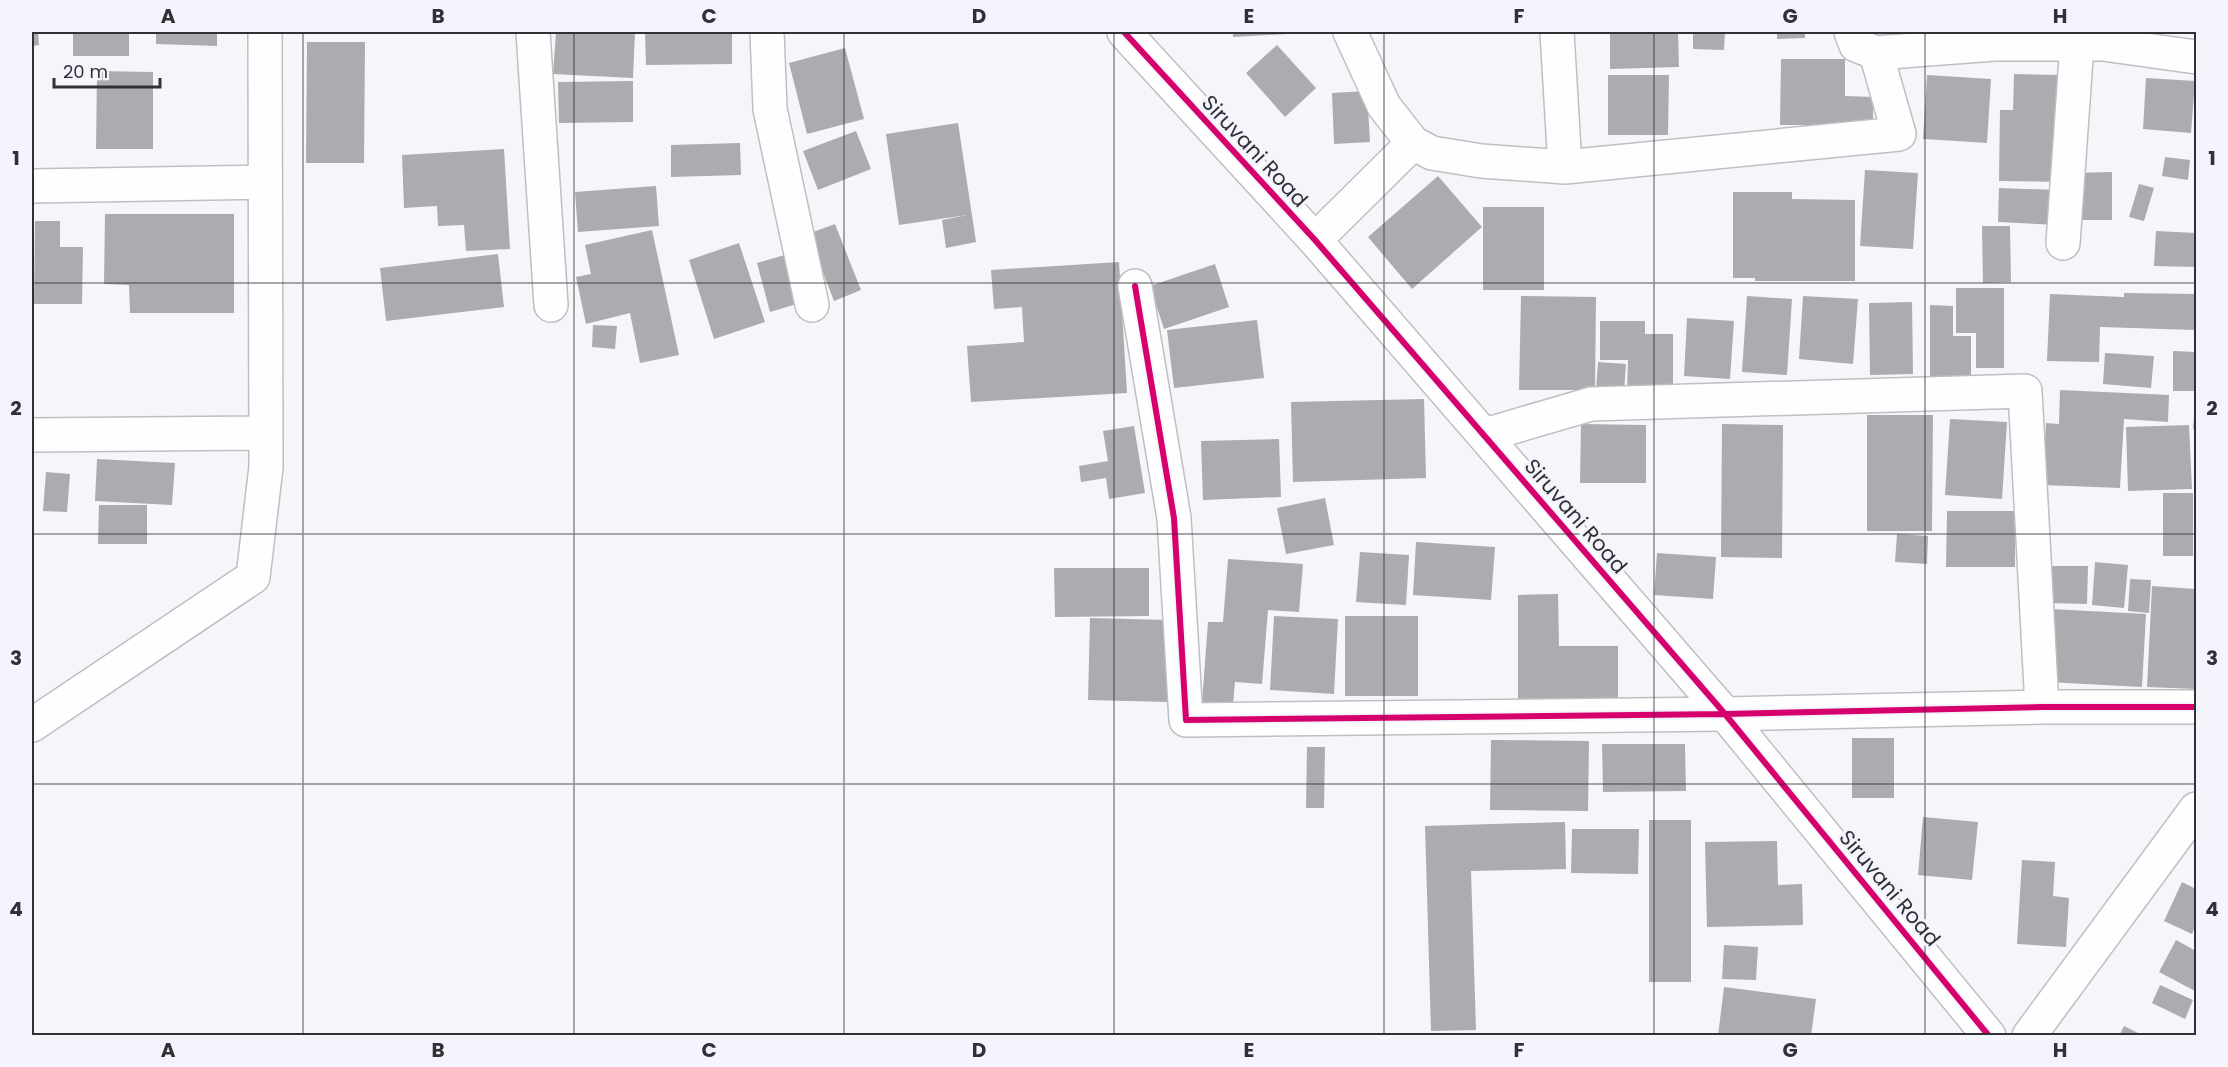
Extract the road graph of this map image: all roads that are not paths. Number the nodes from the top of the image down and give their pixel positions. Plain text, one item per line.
1 (265, 32) edge
2 (532, 32) edge
3 (768, 32) edge
4 (1124, 32) edge
5 (1350, 32) edge
6 (1557, 32) edge
7 (1851, 32) edge
8 (2077, 44) junction
9 (1876, 53) junction
10 (2196, 57) edge
11 (1413, 143) junction
12 (1565, 167) junction
13 (265, 182) junction
14 (32, 186) edge
15 (1315, 240) junction
16 (2063, 243) dead end
17 (1135, 286) dead end
18 (550, 305) dead end
19 (812, 305) dead end
20 (266, 433) junction
21 (32, 435) edge
22 (1485, 435) junction
23 (2042, 707) junction
24 (2196, 707) edge
25 (1725, 714) junction
26 (32, 725) edge
27 (2196, 808) edge
28 (1989, 1035) edge
29 (2030, 1035) edge

1 - 13 street
2 - 18 street
3 - 19 street
4 - 15 street, Siruvani Road
5 - 11 street
6 - 12 street
7 - 9 street
8 - 9 street
8 - 10 street
8 - 16 street
9 - 12 street
11 - 12 street
11 - 15 street
13 - 14 street
13 - 20 street
15 - 22 street, Siruvani Road
17 - 25 street
20 - 21 street
20 - 26 street
22 - 23 street
22 - 25 street, Siruvani Road
23 - 24 street
23 - 25 street
25 - 28 street, Siruvani Road
27 - 29 street

